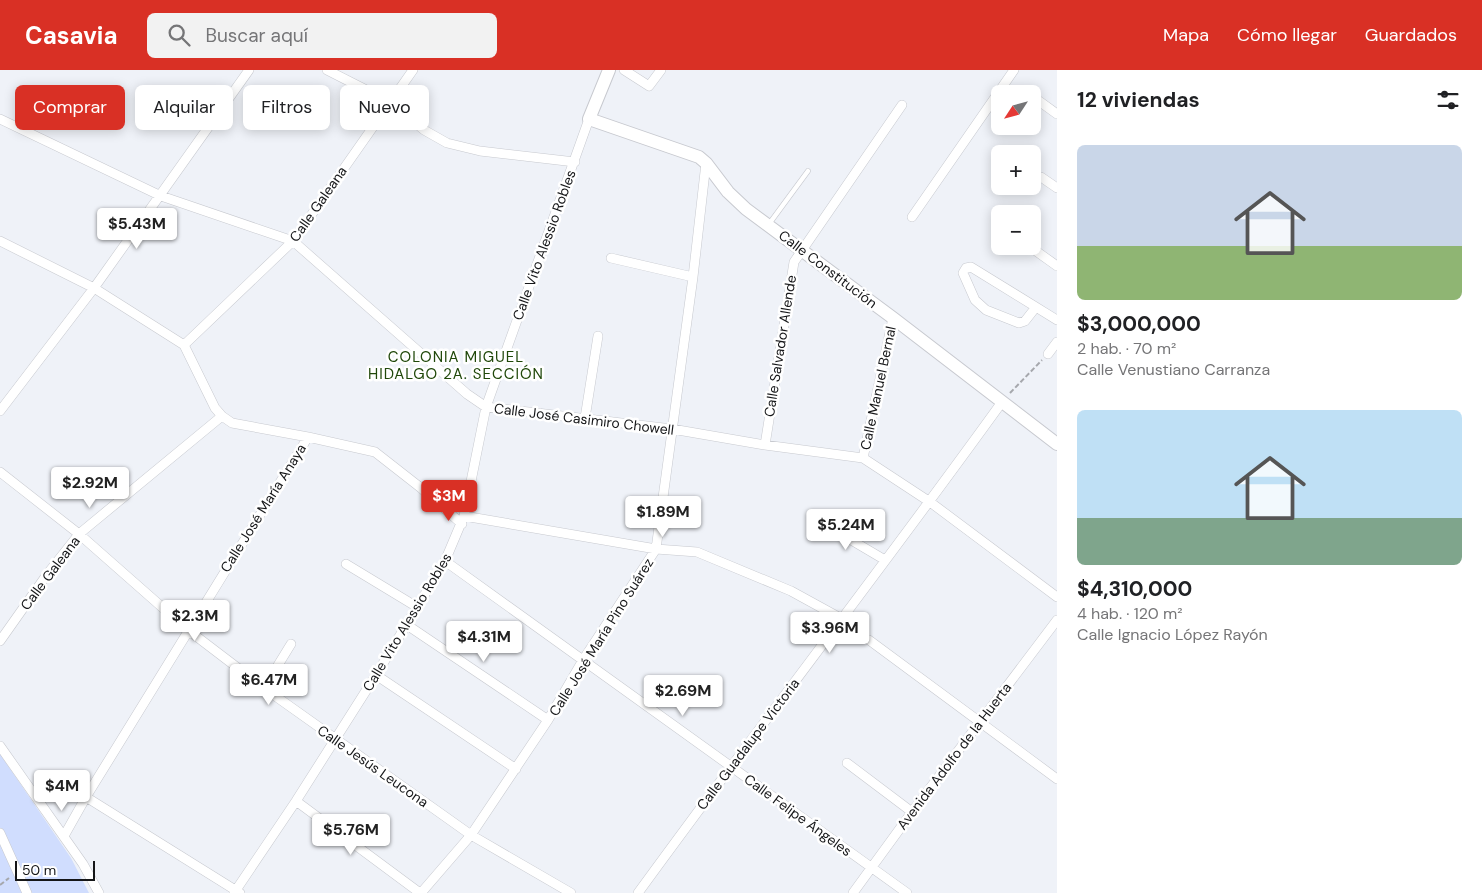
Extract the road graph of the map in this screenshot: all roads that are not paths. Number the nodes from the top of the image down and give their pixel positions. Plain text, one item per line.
1 (249, 70) edge
2 (327, 70) edge
3 (413, 70) edge
4 (609, 70) edge
5 (624, 70) edge
6 (661, 70) edge
7 (1014, 70) edge
8 (357, 85) edge
9 (402, 85) edge
10 (1041, 102) edge
11 (902, 105) dead end
12 (1057, 114) edge
13 (589, 119) junction
14 (0, 120) edge
15 (370, 130) edge
16 (424, 130) edge
17 (575, 162) junction
18 (706, 163) junction
19 (808, 171) dead end
20 (1041, 177) dead end
21 (1057, 188) edge
22 (161, 196) junction
23 (912, 217) dead end
24 (768, 225) junction
25 (0, 241) edge
26 (293, 241) junction
27 (802, 250) junction
28 (1041, 255) edge
29 (611, 258) dead end
30 (1057, 266) edge
31 (693, 277) junction
32 (94, 288) junction
33 (1036, 307) junction
34 (893, 318) junction
35 (1057, 320) edge
36 (598, 336) dead end
37 (1057, 342) edge
38 (184, 344) junction
39 (1048, 354) road end
40 (1002, 402) junction
41 (486, 407) junction
42 (0, 411) edge
43 (222, 416) junction
44 (585, 418) junction
45 (672, 430) junction
46 (308, 437) junction
47 (1057, 444) edge
48 (765, 445) junction
49 (862, 458) junction
50 (0, 472) edge
51 (930, 502) junction
52 (463, 520) junction
53 (819, 521) dead end
54 (79, 534) junction
55 (656, 549) junction
56 (885, 560) junction
57 (445, 561) junction
58 (346, 564) dead end
59 (1057, 597) edge
60 (417, 607) junction
61 (842, 619) junction
62 (1057, 620) edge
63 (407, 625) junction
64 (188, 630) junction
65 (869, 640) road end
66 (0, 641) edge
67 (292, 644) dead end
68 (583, 660) junction
69 (376, 676) junction
70 (264, 688) junction
71 (548, 720) junction
72 (979, 722) junction
73 (336, 739) junction
74 (0, 746) edge
75 (847, 763) dead end
76 (730, 766) junction
77 (516, 769) junction
78 (1057, 780) edge
79 (86, 798) junction
80 (296, 801) junction
81 (912, 812) junction
82 (0, 833) edge
83 (471, 835) junction
84 (64, 836) junction
85 (871, 868) junction
86 (237, 892) edge
87 (27, 893) edge
88 (99, 893) edge
89 (421, 893) edge
90 (571, 893) edge
91 (638, 893) edge
92 (854, 893) edge
93 (907, 893) edge

1 - 22 street
2 - 8 street
3 - 9 street, Calle Galeana
4 - 13 street, Calle Vito Alessio Robles
5 - 6 street
7 - 23 street
10 - 12 street
11 - 27 street, Calle Salvador Allende
13 - 17 street, Calle Vito Alessio Robles
13 - 18 street, Calle Constitución
14 - 22 street, Calle José Casimiro Chowell
15 - 26 street, Calle Galeana
16 - 17 street
17 - 41 street, Calle Vito Alessio Robles
18 - 24 street, Calle Constitución
18 - 31 street, Calle José María Pino Suárez
19 - 24 lane
20 - 21 street
22 - 26 street, Calle José Casimiro Chowell
22 - 32 street
24 - 27 street, Calle Constitución
25 - 32 street
26 - 38 street, Calle Galeana
26 - 41 street, Calle José Casimiro Chowell
27 - 34 street, Calle Constitución
27 - 48 street, Calle Salvador Allende
28 - 30 street
29 - 31 street
31 - 45 street, Calle José María Pino Suárez
32 - 38 street
32 - 42 street
33 - 33 street
33 - 35 street
34 - 40 street, Calle Constitución
34 - 49 street, Calle Manuel Bernal
36 - 44 street
37 - 39 street
38 - 43 street
40 - 47 street, Calle Constitución
40 - 51 street, Calle Guadalupe Victoria
41 - 44 street, Calle José Casimiro Chowell
41 - 52 street, Calle Vito Alessio Robles
43 - 46 street
43 - 54 street, Calle Galeana
44 - 45 street, Calle José Casimiro Chowell
45 - 48 street, Calle José Casimiro Chowell
45 - 55 street, Calle José María Pino Suárez
46 - 52 street
46 - 64 street, Calle José María Anaya
48 - 49 street, Calle José Casimiro Chowell
49 - 51 street, Calle José Casimiro Chowell
50 - 54 street, Calle Jesús Leucona
51 - 56 street, Calle Guadalupe Victoria
51 - 59 street, Calle José Casimiro Chowell
52 - 55 street
52 - 57 street, Calle Vito Alessio Robles
53 - 56 street
54 - 64 street, Calle Jesús Leucona
54 - 66 street, Calle Galeana
55 - 61 street
55 - 68 street, Calle José María Pino Suárez
56 - 61 street, Calle Guadalupe Victoria
57 - 60 street, Calle Vito Alessio Robles
57 - 68 street, Calle Felipe Ángeles
58 - 60 street
60 - 63 street, Calle Vito Alessio Robles
61 - 76 street, Calle Guadalupe Victoria
62 - 72 street, Avenida Adolfo de la Huerta
63 - 69 street, Calle Vito Alessio Robles
63 - 71 street
64 - 70 street, Calle Jesús Leucona
64 - 79 street, Calle José María Anaya
65 - 72 street
67 - 70 street
68 - 71 street, Calle José María Pino Suárez
68 - 76 street, Calle Felipe Ángeles
69 - 73 street, Calle Vito Alessio Robles
69 - 77 street
70 - 73 street, Calle Jesús Leucona
71 - 77 street, Calle José María Pino Suárez
72 - 78 street
72 - 81 street, Avenida Adolfo de la Huerta
73 - 80 street, Calle Vito Alessio Robles
73 - 83 street, Calle Jesús Leucona
74 - 84 street
75 - 81 street
76 - 85 street, Calle Felipe Ángeles
76 - 91 street, Calle Guadalupe Victoria
77 - 83 street, Calle José María Pino Suárez
79 - 84 street, Calle José María Anaya
79 - 86 street
80 - 86 street, Calle Vito Alessio Robles
80 - 89 street
81 - 85 street, Avenida Adolfo de la Huerta
82 - 87 street
83 - 89 street, Calle José María Pino Suárez
83 - 90 street, Calle Jesús Leucona
84 - 88 street
85 - 92 street, Avenida Adolfo de la Huerta
85 - 93 street, Calle Felipe Ángeles

